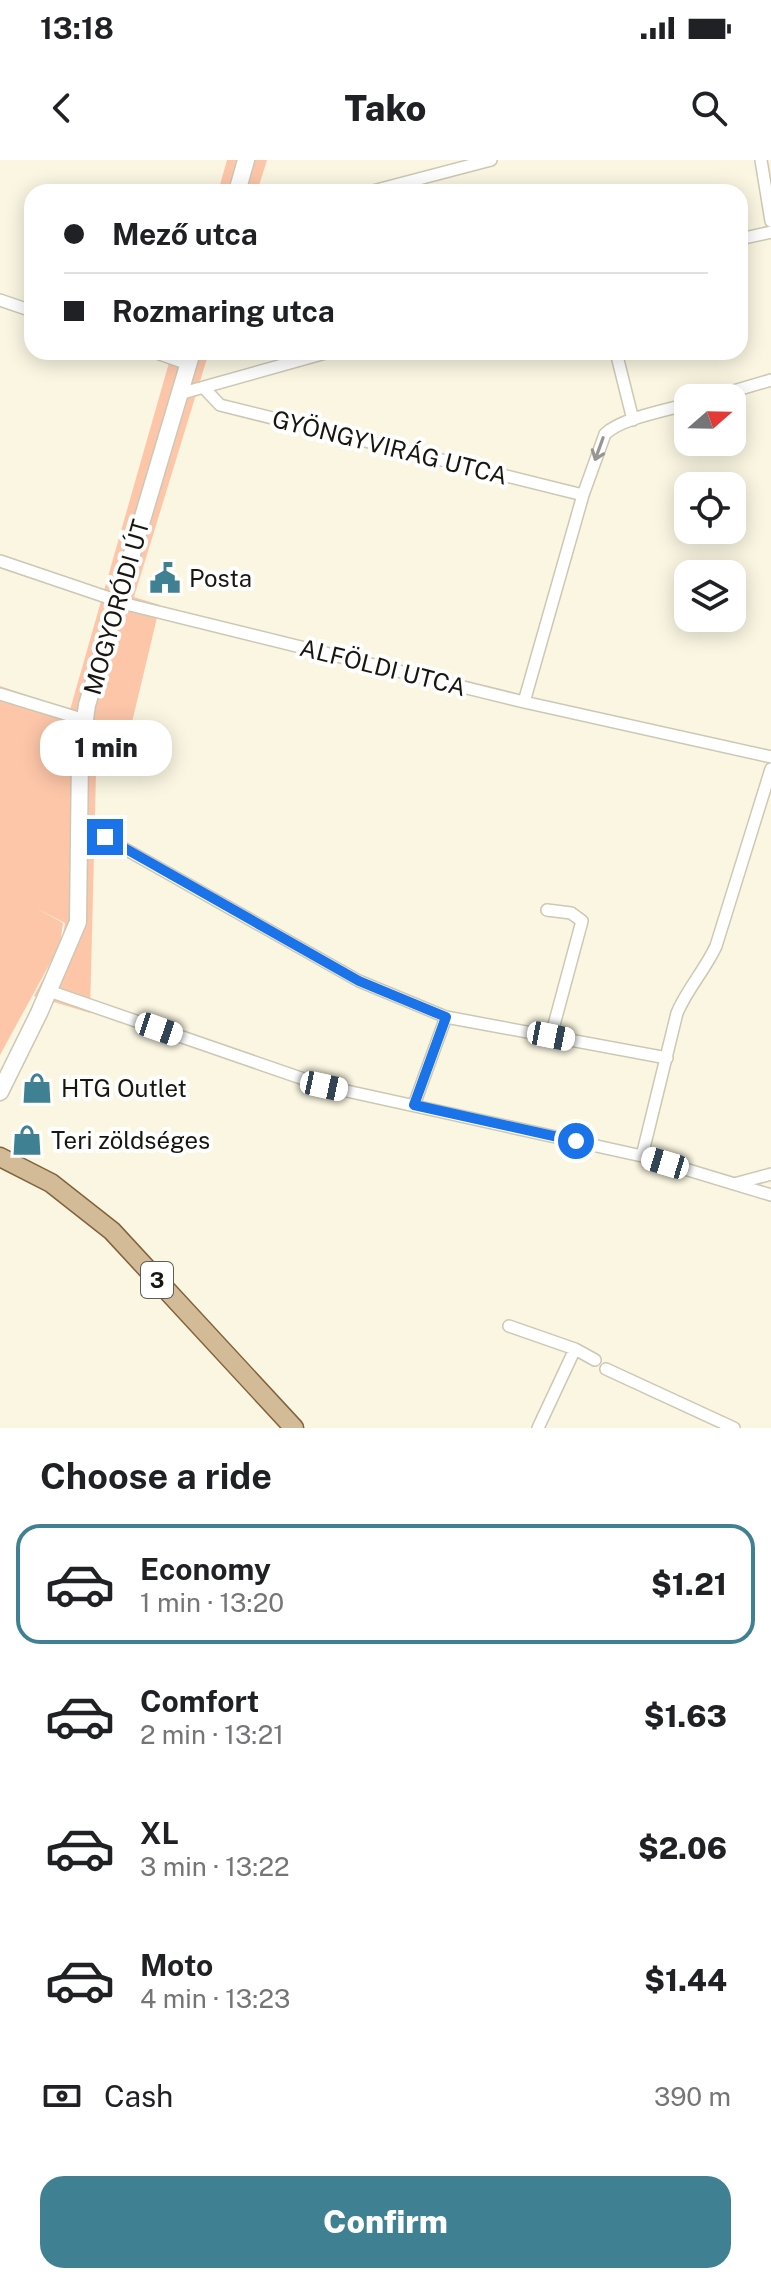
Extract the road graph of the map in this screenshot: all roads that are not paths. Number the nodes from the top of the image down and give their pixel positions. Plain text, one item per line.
1 (246, 160) edge
2 (443, 160) edge
3 (491, 160) edge
4 (761, 160) edge
5 (446, 173) junction
6 (239, 184) edge
7 (401, 184) edge
8 (771, 221) edge
9 (771, 232) edge
10 (748, 237) edge
11 (0, 300) edge
12 (24, 308) edge
13 (189, 360) edge
14 (301, 360) edge
15 (618, 360) edge
16 (771, 380) edge
17 (746, 387) edge
18 (204, 388) junction
19 (179, 394) junction
20 (674, 408) edge
21 (633, 420) junction
22 (583, 495) junction
23 (0, 561) edge
24 (117, 601) junction
25 (0, 694) edge
26 (524, 702) junction
27 (85, 720) junction
28 (771, 757) edge
29 (771, 769) edge
30 (79, 823) junction
31 (547, 910) dead end
32 (49, 991) junction
33 (446, 1017) junction
34 (551, 1036) junction
35 (667, 1058) junction
36 (0, 1092) edge
37 (414, 1105) junction
38 (642, 1156) junction
39 (0, 1157) edge
40 (771, 1174) edge
41 (734, 1184) junction
42 (768, 1196) edge
43 (509, 1326) dead end
44 (575, 1349) junction
45 (595, 1360) dead end
46 (606, 1369) dead end
47 (294, 1428) edge
48 (538, 1428) edge
49 (734, 1428) edge

1 - 6 street
2 - 5 street
3 - 5 street
4 - 8 street
5 - 7 street
9 - 10 street
11 - 12 street
13 - 19 street, MOGYORÓDI ÚT
14 - 18 street
15 - 21 street
16 - 17 street
18 - 19 street
18 - 22 street, GYÖNGYVIRÁG UTCA
19 - 24 street, MOGYORÓDI ÚT
20 - 21 street
21 -> 22 street
22 - 26 street
23 - 24 street, ALFÖLDI UTCA
24 - 26 street, ALFÖLDI UTCA
24 - 27 street, MOGYORÓDI ÚT
25 - 27 street
26 - 28 street, ALFÖLDI UTCA
27 - 30 street, MOGYORÓDI ÚT
29 - 35 street
30 - 32 street, MOGYORÓDI ÚT
30 - 33 street
31 - 34 street
32 - 36 street, MOGYORÓDI ÚT
32 - 37 street
33 - 34 street
33 - 37 street
34 - 35 street
35 - 38 street
37 - 38 street
38 - 41 street
39 - 47 main road, 3
40 - 41 street
41 - 42 street
43 - 44 street
44 - 45 street
44 - 48 street
46 - 49 street

